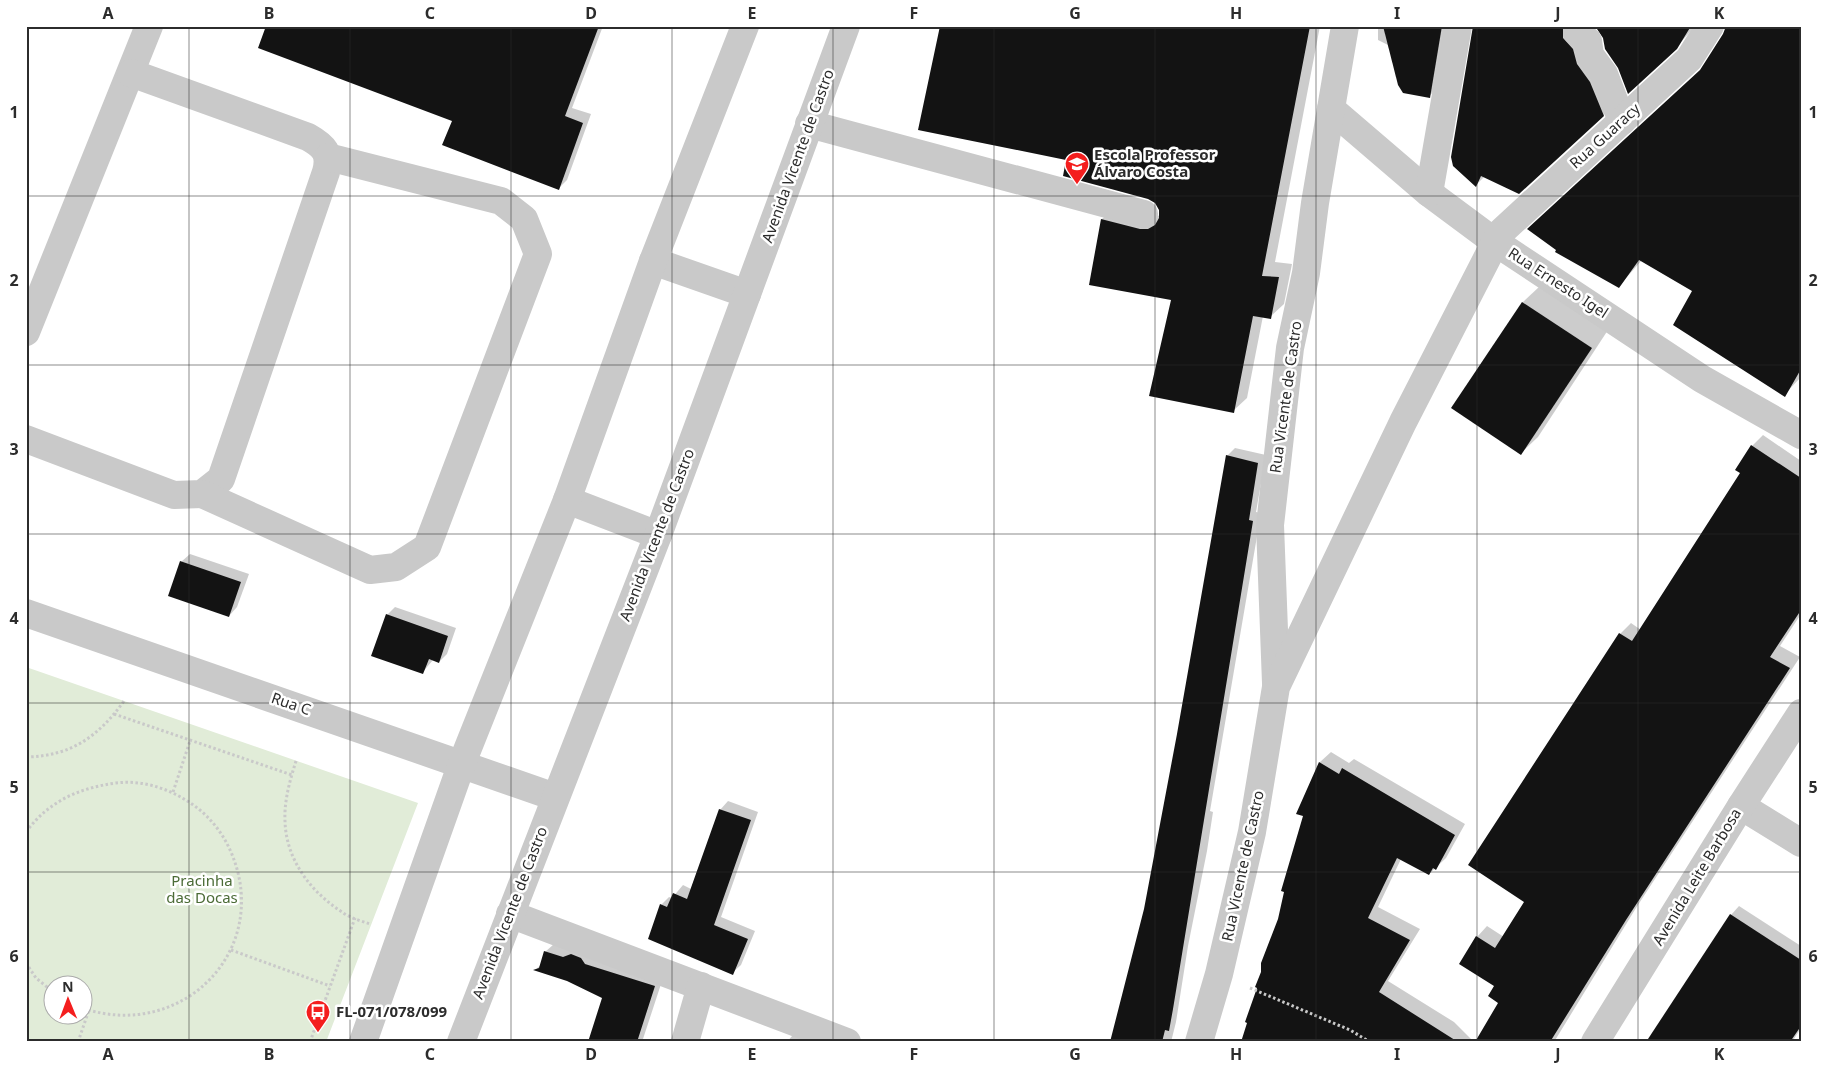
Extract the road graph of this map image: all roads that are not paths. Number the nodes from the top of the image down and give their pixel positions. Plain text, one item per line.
1 (149, 26) edge
2 (745, 26) edge
3 (846, 26) edge
4 (1345, 26) edge
5 (1458, 26) edge
6 (1710, 26) edge
7 (1577, 32) dead end
8 (131, 73) junction
9 (1331, 108) junction
10 (1622, 121) junction
11 (809, 124) junction
12 (328, 157) junction
13 (1429, 193) junction
14 (1144, 214) dead end
15 (1496, 242) junction
16 (653, 261) junction
17 (747, 294) junction
18 (26, 332) edge
19 (1801, 435) edge
20 (26, 440) edge
21 (202, 494) junction
22 (567, 500) junction
23 (658, 535) junction
24 (26, 613) edge
25 (1276, 687) junction
26 (1801, 713) edge
27 (462, 764) junction
28 (555, 797) junction
29 (1741, 806) junction
30 (1801, 843) edge
31 (510, 914) junction
32 (702, 986) junction
33 (363, 1042) edge
34 (461, 1042) edge
35 (685, 1042) edge
36 (847, 1042) edge
37 (1199, 1042) edge
38 (1595, 1042) edge

1 - 8 street
2 - 16 street
3 - 11 street, Avenida Vicente de Castro
4 - 9 street, Rua Vicente de Castro
5 - 13 street
6 - 10 street, Rua Guaracy
7 - 10 street
8 - 12 street
8 - 18 street
9 - 13 street, Rua Ernesto Igel
9 - 25 street, Rua Vicente de Castro
10 - 15 street, Rua Guaracy
11 - 14 street
11 - 17 street, Avenida Vicente de Castro
12 - 21 street
12 - 21 street
13 - 15 street, Rua Ernesto Igel
15 - 19 street, Rua Ernesto Igel
15 - 25 street, Rua Vicente de Castro
16 - 17 street
16 - 22 street
17 - 23 street, Avenida Vicente de Castro
20 - 21 street
22 - 23 street
22 - 27 street
23 - 28 street, Avenida Vicente de Castro
24 - 27 street, Rua C
25 - 37 street, Rua Vicente de Castro
26 - 29 street, Avenida Leite Barbosa
27 - 28 street, Rua C
27 - 33 street
28 - 31 street, Avenida Vicente de Castro
29 - 30 street
29 - 38 street, Avenida Leite Barbosa
31 - 32 street
31 - 34 street, Avenida Vicente de Castro
32 - 35 street
32 - 36 street

